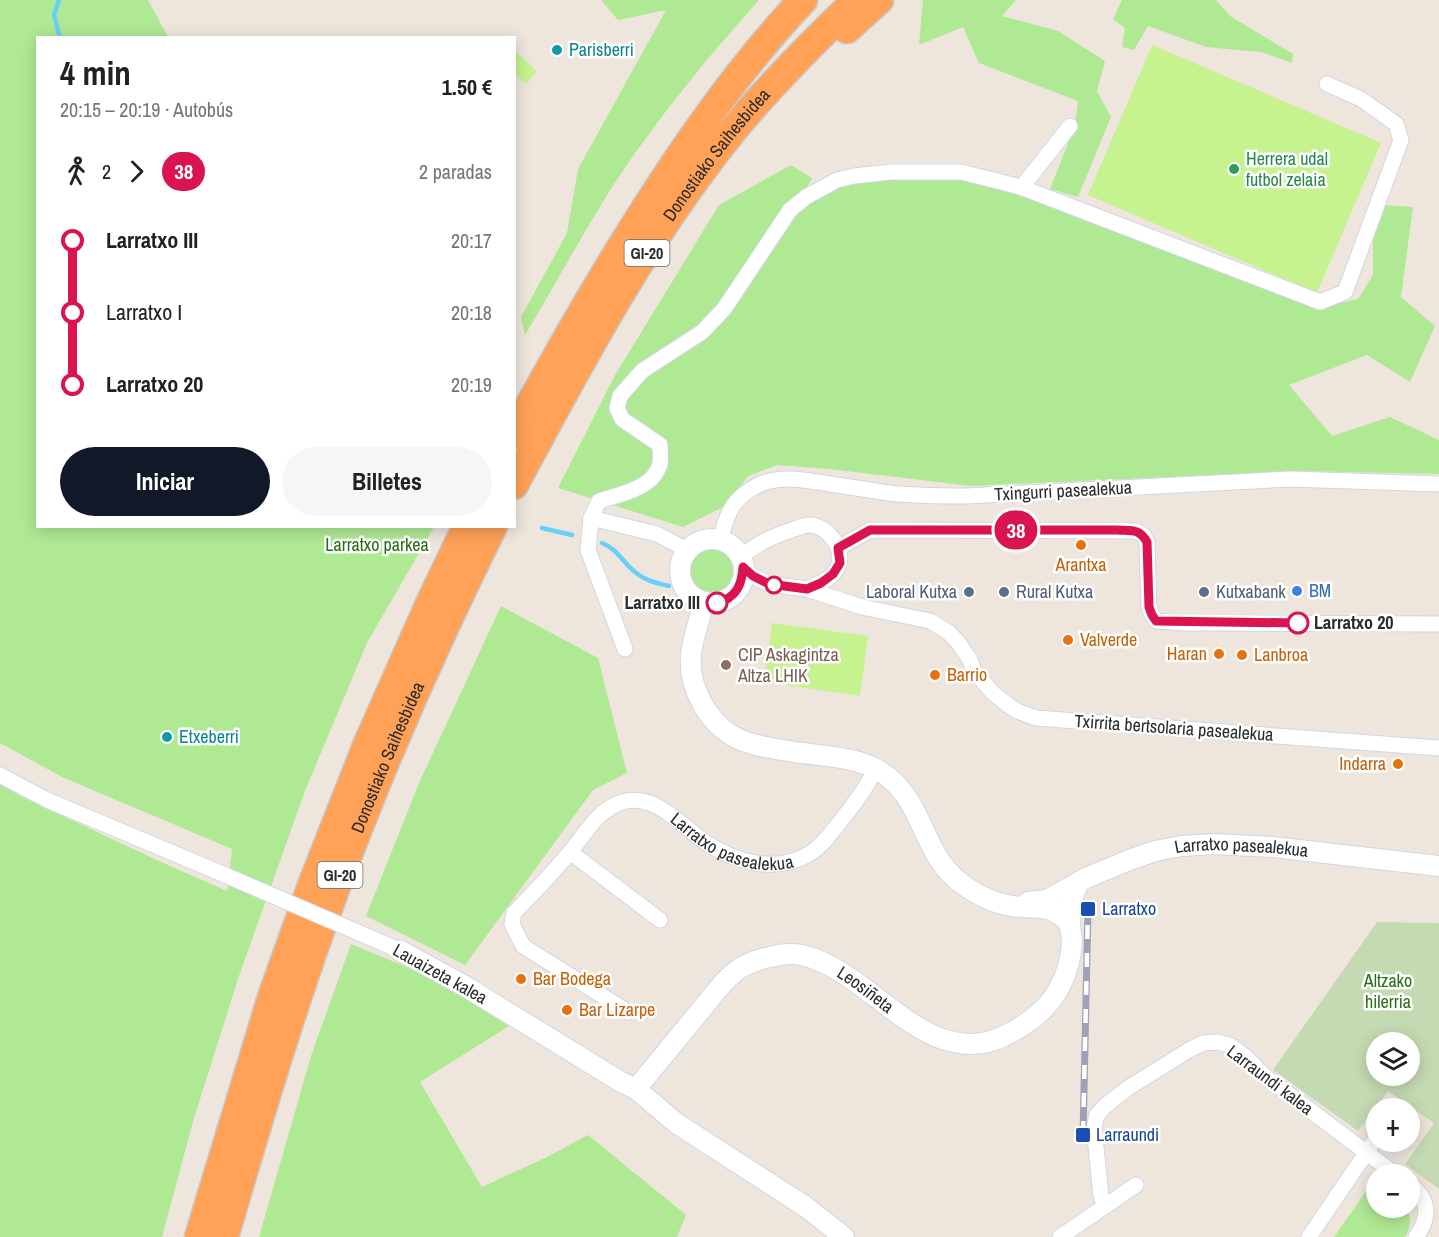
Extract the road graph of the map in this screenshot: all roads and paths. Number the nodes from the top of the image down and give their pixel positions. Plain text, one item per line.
1 (803, 0) edge
2 (857, 0) edge
3 (879, 0) edge
4 (812, 43) junction
5 (1327, 84) dead end
6 (1070, 126) dead end
7 (1023, 188) junction
8 (516, 430) edge
9 (516, 481) edge
10 (1439, 484) edge
11 (591, 518) junction
12 (466, 528) edge
13 (493, 528) edge
14 (720, 540) junction
15 (838, 548) junction
16 (687, 550) junction
17 (742, 562) junction
18 (807, 589) junction
19 (704, 603) junction
20 (1439, 624) edge
21 (625, 650) dead end
22 (1439, 748) edge
23 (876, 768) junction
24 (0, 775) edge
25 (570, 852) junction
26 (1439, 866) edge
27 (1078, 884) junction
28 (970, 889) junction
29 (1053, 897) junction
30 (1014, 906) junction
31 (660, 920) dead end
32 (1070, 924) junction
33 (399, 950) joint
34 (628, 1012) dead end
35 (636, 1089) junction
36 (1365, 1153) junction
37 (1381, 1164) edge
38 (1136, 1185) dead end
39 (1420, 1194) edge
40 (1105, 1206) junction
41 (199, 1237) edge
42 (224, 1237) edge
43 (844, 1237) edge
44 (1060, 1237) edge
45 (1309, 1237) edge
46 (1416, 1237) edge

1 - 8 highway, Donostiako Saihesbidea / GI-20
2 - 4 highway, Donostiako Saihesbidea / GI-20
3 - 4 highway
4 - 9 highway, Donostiako Saihesbidea / GI-20
5 - 7 street
6 - 7 street
7 - 11 street
10 - 14 street, Txingurri pasealekua
11 - 16 street
11 - 21 street
12 - 41 highway, Donostiako Saihesbidea / GI-20
13 - 42 highway, Donostiako Saihesbidea / GI-20
14 - 16 street
14 - 17 street
15 - 17 street
15 - 18 street
15 - 20 street
16 - 19 street
17 - 18 street
17 - 19 street
18 - 22 street, Txirrita bertsolaria pasealekua
19 - 23 street, Larratxo pasealekua
23 - 25 street, Larratxo pasealekua
23 - 28 street, Larratxo pasealekua
24 - 33 street, Lauaizeta kalea, bridge
25 - 31 street
25 - 34 street, Larratxo pasealekua
26 - 27 street, Larratxo pasealekua
27 - 29 street, Larratxo pasealekua
27 - 32 street, Leosiñeta
28 - 29 street
28 - 30 street, Larratxo pasealekua
29 - 30 street, Larratxo pasealekua
29 - 32 street
30 - 32 street
32 - 35 street, Leosiñeta
33 - 35 street, Lauaizeta kalea
35 - 43 street, Lauaizeta kalea
36 - 37 street
36 - 40 street, Larraundi kalea
36 - 45 street
38 - 40 street
39 - 46 street
40 - 44 street

